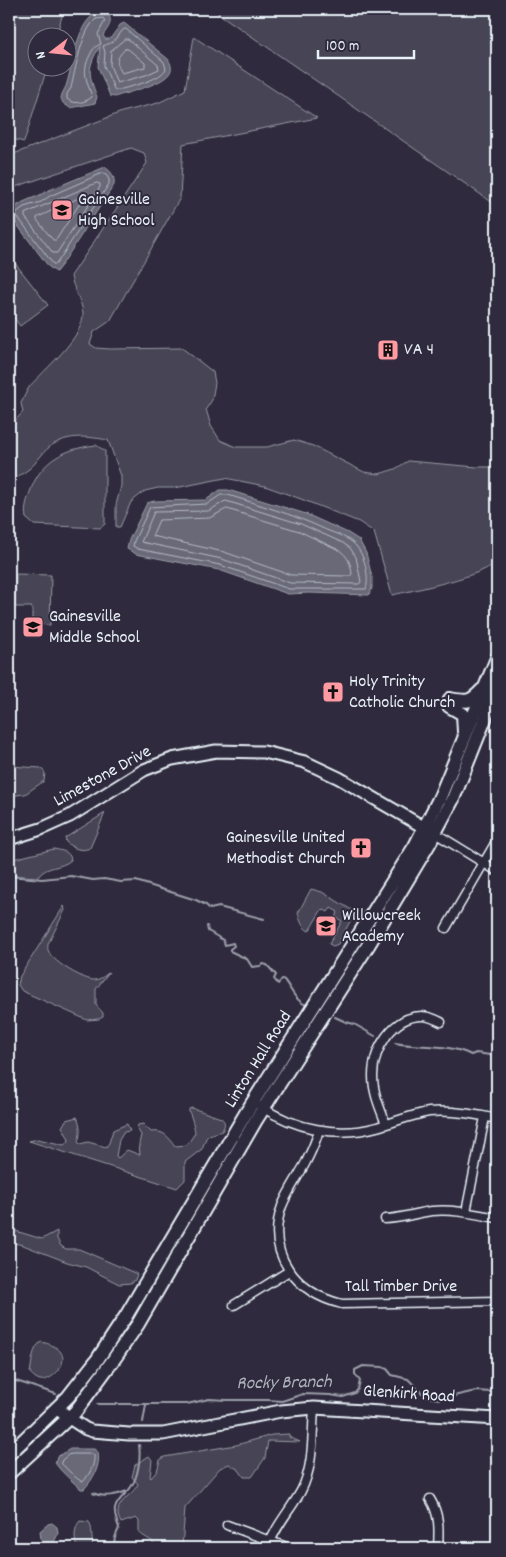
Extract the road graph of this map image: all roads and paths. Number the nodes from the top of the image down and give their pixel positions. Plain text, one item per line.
1 (497, 658) edge
2 (491, 688) edge
3 (464, 737) junction
4 (430, 831) junction
5 (9, 839) edge
6 (497, 840) edge
7 (483, 863) junction
8 (497, 871) edge
9 (446, 928) dead end
10 (441, 1022) dead end
11 (258, 1105) junction
12 (485, 1117) junction
13 (497, 1119) edge
14 (386, 1124) junction
15 (319, 1130) junction
16 (466, 1212) junction
17 (385, 1218) dead end
18 (497, 1218) edge
19 (289, 1271) junction
20 (497, 1301) edge
21 (234, 1305) dead end
22 (58, 1408) junction
23 (314, 1408) junction
24 (69, 1418) junction
25 (497, 1419) edge
26 (9, 1454) edge
27 (9, 1473) edge
28 (430, 1499) dead end
29 (227, 1524) dead end
30 (269, 1545) edge
31 (289, 1548) edge
32 (438, 1548) edge

1 - 2 main road, Linton Hall Road
2 - 3 main road, Linton Hall Road
2 - 3 main road
2 - 4 main road, Linton Hall Road
3 - 4 main road, Linton Hall Road
4 - 5 street, Limestone Drive
4 - 7 street
4 - 11 main road, Linton Hall Road
6 - 7 street
7 - 8 street
7 - 9 street
10 - 14 street
11 - 15 street
11 - 22 main road, Linton Hall Road
11 - 24 main road, Linton Hall Road
12 - 13 street
12 - 14 street
12 - 16 street
14 - 15 street
15 - 19 street, Tall Timber Drive
16 - 17 street
16 - 18 street
19 - 20 street, Tall Timber Drive
19 - 21 street
22 - 24 street, Glenkirk Road
22 - 26 main road, Linton Hall Road
23 - 24 street, Glenkirk Road
23 - 25 street, Glenkirk Road
23 - 30 street
24 - 27 main road, Linton Hall Road
28 - 32 street
29 - 30 street
30 - 31 street

